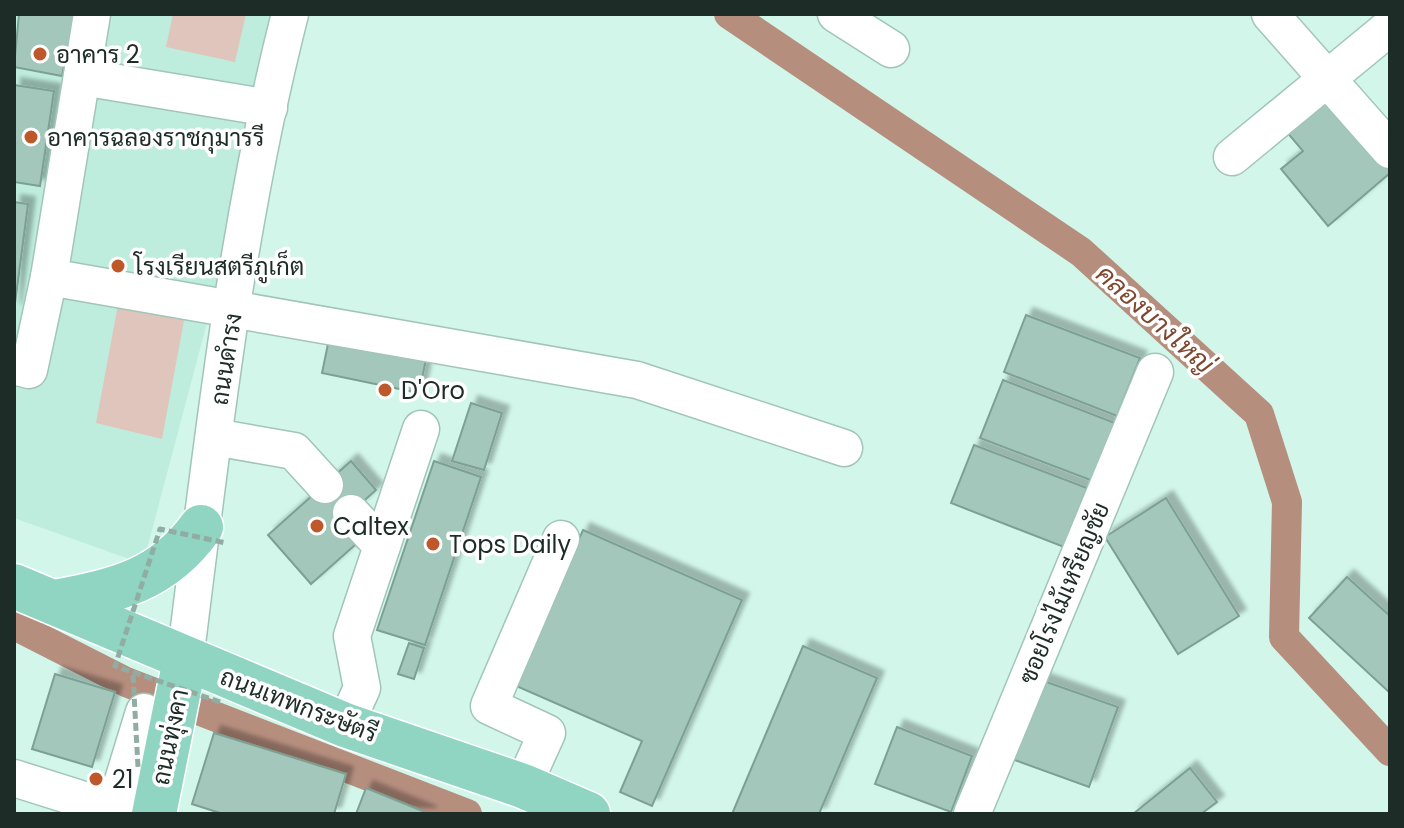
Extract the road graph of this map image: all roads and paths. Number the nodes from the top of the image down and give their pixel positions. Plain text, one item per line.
1 (92, 14) edge
2 (290, 14) edge
3 (836, 14) edge
4 (1270, 14) edge
5 (1390, 27) edge
6 (891, 49) dead end
7 (82, 77) junction
8 (1327, 79) junction
9 (269, 108) junction
10 (1390, 150) edge
11 (1232, 157) dead end
12 (49, 277) junction
13 (233, 309) junction
14 (14, 366) edge
15 (1155, 372) dead end
16 (421, 429) dead end
17 (214, 437) junction
18 (844, 448) dead end
19 (325, 485) dead end
20 (351, 513) dead end
21 (213, 535) junction
22 (561, 539) dead end
23 (382, 546) junction
24 (14, 586) edge
25 (55, 602) junction
26 (133, 675) dead end
27 (171, 693) junction
28 (220, 702) dead end
29 (345, 725) junction
30 (138, 767) dead end
31 (14, 778) edge
32 (523, 786) junction
33 (132, 813) edge
34 (588, 814) edge
35 (972, 814) edge

1 - 7 street
2 - 9 street, ถนนดำรง
3 - 6 street
4 - 8 street
5 - 8 street
7 - 9 street
7 - 12 street
8 - 10 street
8 - 11 street
9 - 13 street, ถนนดำรง
12 - 13 street
12 - 14 street
13 - 17 street, ถนนดำรง
13 - 18 street
15 - 35 street, ซอยโรงไม้เหรียญชัย
16 - 23 street
17 - 19 street
17 - 21 street, ถนนดำรง
20 - 23 street
21 - 25 main road
21 - 27 street, ถนนดำรง
21 - 28 path, bridge
22 - 32 street
23 - 29 street
24 - 25 main road, ถนนเทพกระษัตรี
25 - 27 main road, ถนนเทพกระษัตรี
26 - 30 path, bridge
27 - 29 main road, ถนนเทพกระษัตรี
27 - 33 main road, ถนนทุ่งคา
29 - 32 main road, ถนนเทพกระษัตรี
31 - 33 street
32 - 34 main road, ถนนเทพกระษัตรี

